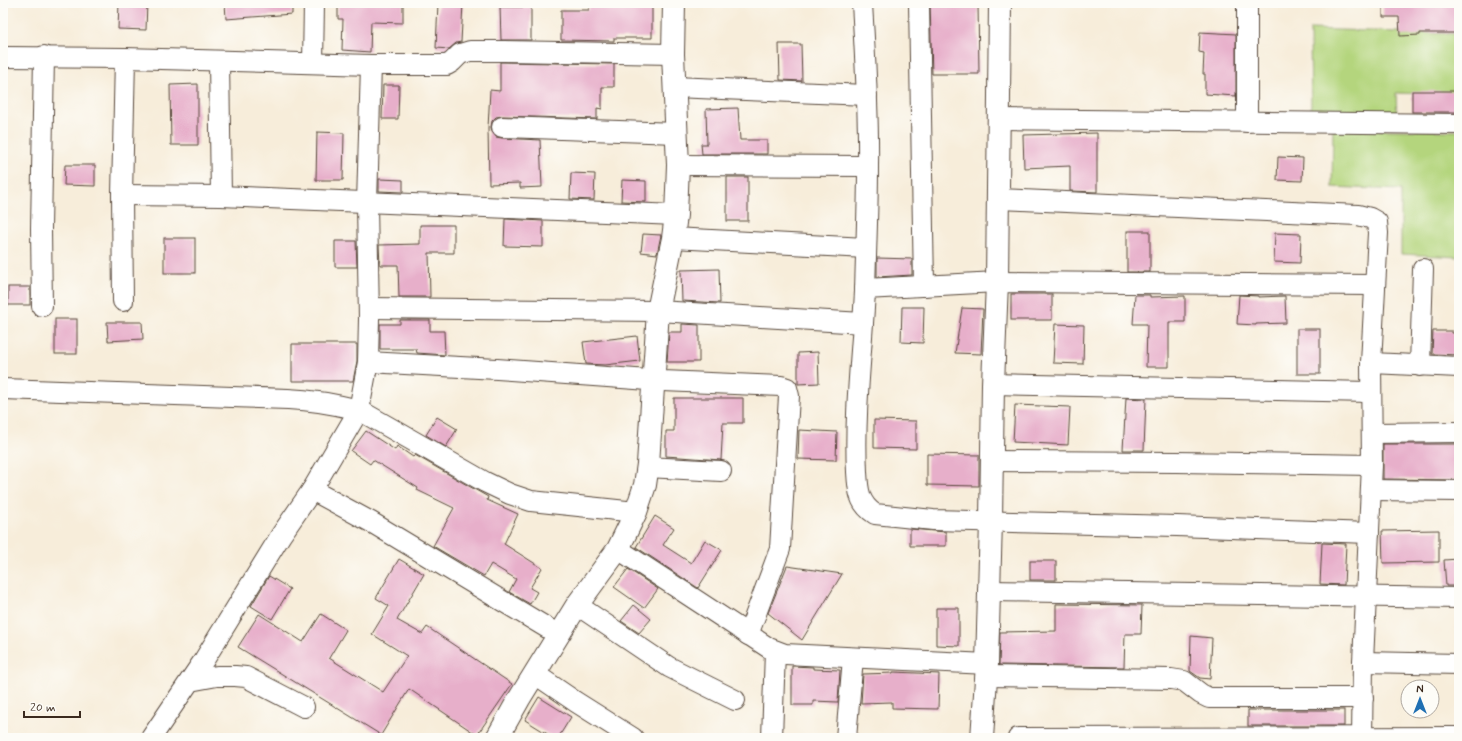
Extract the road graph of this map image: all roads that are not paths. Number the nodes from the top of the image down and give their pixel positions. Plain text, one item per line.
1 (314, 3) edge
2 (674, 3) edge
3 (862, 3) edge
4 (919, 3) edge
5 (1000, 3) edge
6 (1247, 3) edge
7 (673, 54) junction
8 (44, 56) junction
9 (3, 57) edge
10 (125, 58) junction
11 (219, 61) junction
12 (313, 63) junction
13 (371, 65) junction
14 (674, 87) junction
15 (867, 95) junction
16 (998, 119) junction
17 (1247, 122) junction
18 (1459, 124) edge
19 (502, 127) dead end
20 (677, 133) junction
21 (678, 165) junction
22 (868, 166) junction
23 (122, 195) junction
24 (221, 196) junction
25 (998, 199) junction
26 (367, 203) junction
27 (676, 215) junction
28 (673, 238) junction
29 (866, 248) junction
30 (1423, 269) dead end
31 (997, 282) junction
32 (1375, 285) junction
33 (924, 286) junction
34 (865, 289) junction
35 (123, 301) dead end
36 (42, 306) dead end
37 (369, 308) junction
38 (658, 311) junction
39 (863, 323) junction
40 (368, 362) junction
41 (1371, 363) junction
42 (1420, 366) junction
43 (1459, 367) edge
44 (654, 380) junction
45 (993, 384) junction
46 (3, 389) edge
47 (1370, 392) junction
48 (359, 410) junction
49 (1459, 432) edge
50 (1372, 433) junction
51 (992, 461) junction
52 (1372, 465) junction
53 (647, 467) junction
54 (721, 471) dead end
55 (312, 490) junction
56 (1370, 490) junction
57 (1459, 491) edge
58 (636, 512) junction
59 (991, 521) junction
60 (1369, 533) junction
61 (618, 549) junction
62 (988, 591) junction
63 (1366, 597) junction
64 (1459, 598) edge
65 (577, 605) junction
66 (558, 635) junction
67 (748, 635) junction
68 (775, 651) junction
69 (853, 658) junction
70 (1363, 662) junction
71 (1459, 664) edge
72 (986, 670) junction
73 (535, 674) junction
74 (190, 681) junction
75 (1363, 698) junction
76 (735, 700) dead end
77 (304, 707) dead end
78 (1362, 737) edge
79 (1459, 737) edge
80 (151, 738) edge
81 (497, 738) edge
82 (633, 738) edge
83 (772, 738) edge
84 (846, 738) edge
85 (982, 738) edge
86 (1018, 738) edge

1 - 12 street
2 - 7 street
3 - 15 street
4 - 33 street
5 - 16 street
6 - 17 street
7 - 13 street
7 - 14 street
8 - 9 street
8 - 10 street
8 - 36 street
10 - 11 street
10 - 23 street
11 - 12 street
11 - 24 street
12 - 13 street
13 - 26 street
14 - 15 street
14 - 20 street
15 - 22 street
16 - 17 street
16 - 25 street
17 - 18 street
19 - 20 street
20 - 21 street
21 - 22 street
21 - 27 street
22 - 29 street
23 - 24 street
23 - 35 street
24 - 26 street
25 - 31 street
25 - 32 street
26 - 27 street
26 - 37 street
27 - 28 street
28 - 29 street
28 - 38 street
29 - 34 street
30 - 42 street
31 - 32 street
31 - 33 street
31 - 45 street
32 - 41 street
33 - 34 street
34 - 39 street
37 - 38 street
37 - 40 street
38 - 39 street
38 - 44 street
39 - 59 street
40 - 44 street
40 - 48 street
41 - 42 street
41 - 47 street
42 - 43 street
44 - 53 street
44 - 67 street
45 - 47 street
45 - 51 street
46 - 48 street
47 - 50 street
48 - 55 street
48 - 58 street
49 - 50 street
50 - 52 street
51 - 52 street
51 - 59 street
52 - 56 street
53 - 54 street
53 - 58 street
55 - 66 street
55 - 74 street
56 - 57 street
56 - 60 street
58 - 61 street
59 - 60 street
59 - 62 street
60 - 63 street
61 - 65 street
61 - 67 street
62 - 63 street
62 - 72 street
63 - 64 street
63 - 70 street
65 - 66 street
65 - 76 street
66 - 73 street
67 - 68 street
68 - 69 street
68 - 83 street
69 - 72 street
69 - 84 street
70 - 71 street
70 - 75 street
72 - 75 street
72 - 85 street
73 - 81 street
73 - 82 street
74 - 77 street
74 - 80 street
75 - 78 street
78 - 79 street
78 - 86 street

